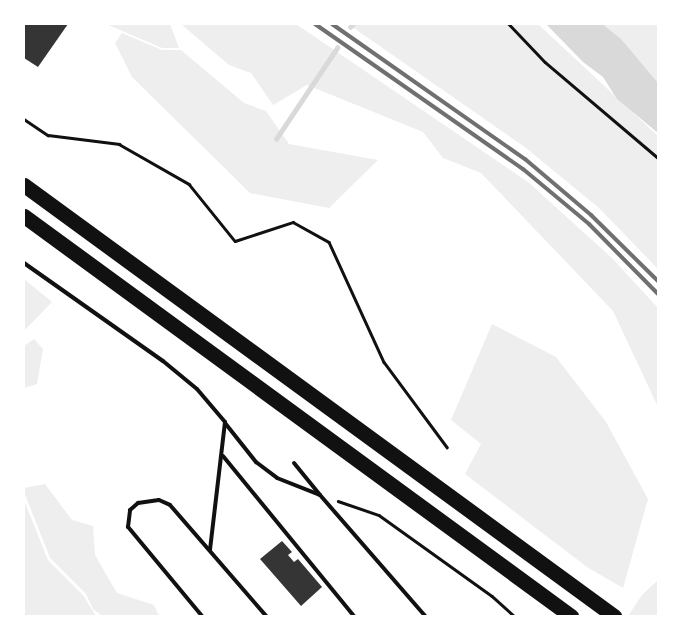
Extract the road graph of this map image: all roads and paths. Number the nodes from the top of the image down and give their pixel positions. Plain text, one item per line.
1 (509, 24) edge
2 (24, 119) edge
3 (658, 158) edge
4 (24, 185) edge
5 (24, 216) edge
6 (24, 263) edge
7 (225, 422) junction
8 (447, 447) dead end
9 (223, 456) junction
10 (294, 463) dead end
11 (320, 495) junction
12 (210, 550) junction
13 (202, 616) edge
14 (266, 616) edge
15 (354, 616) edge
16 (424, 616) edge
17 (514, 616) edge
18 (571, 616) edge
19 (614, 616) edge

1 - 3 path
2 - 8 path
4 - 19 highway
5 - 18 highway
6 - 7 lane
7 - 9 lane
7 - 11 lane
9 - 12 lane
9 - 15 lane
10 - 11 lane
11 - 16 lane
11 - 17 path
12 - 13 lane
12 - 14 lane

